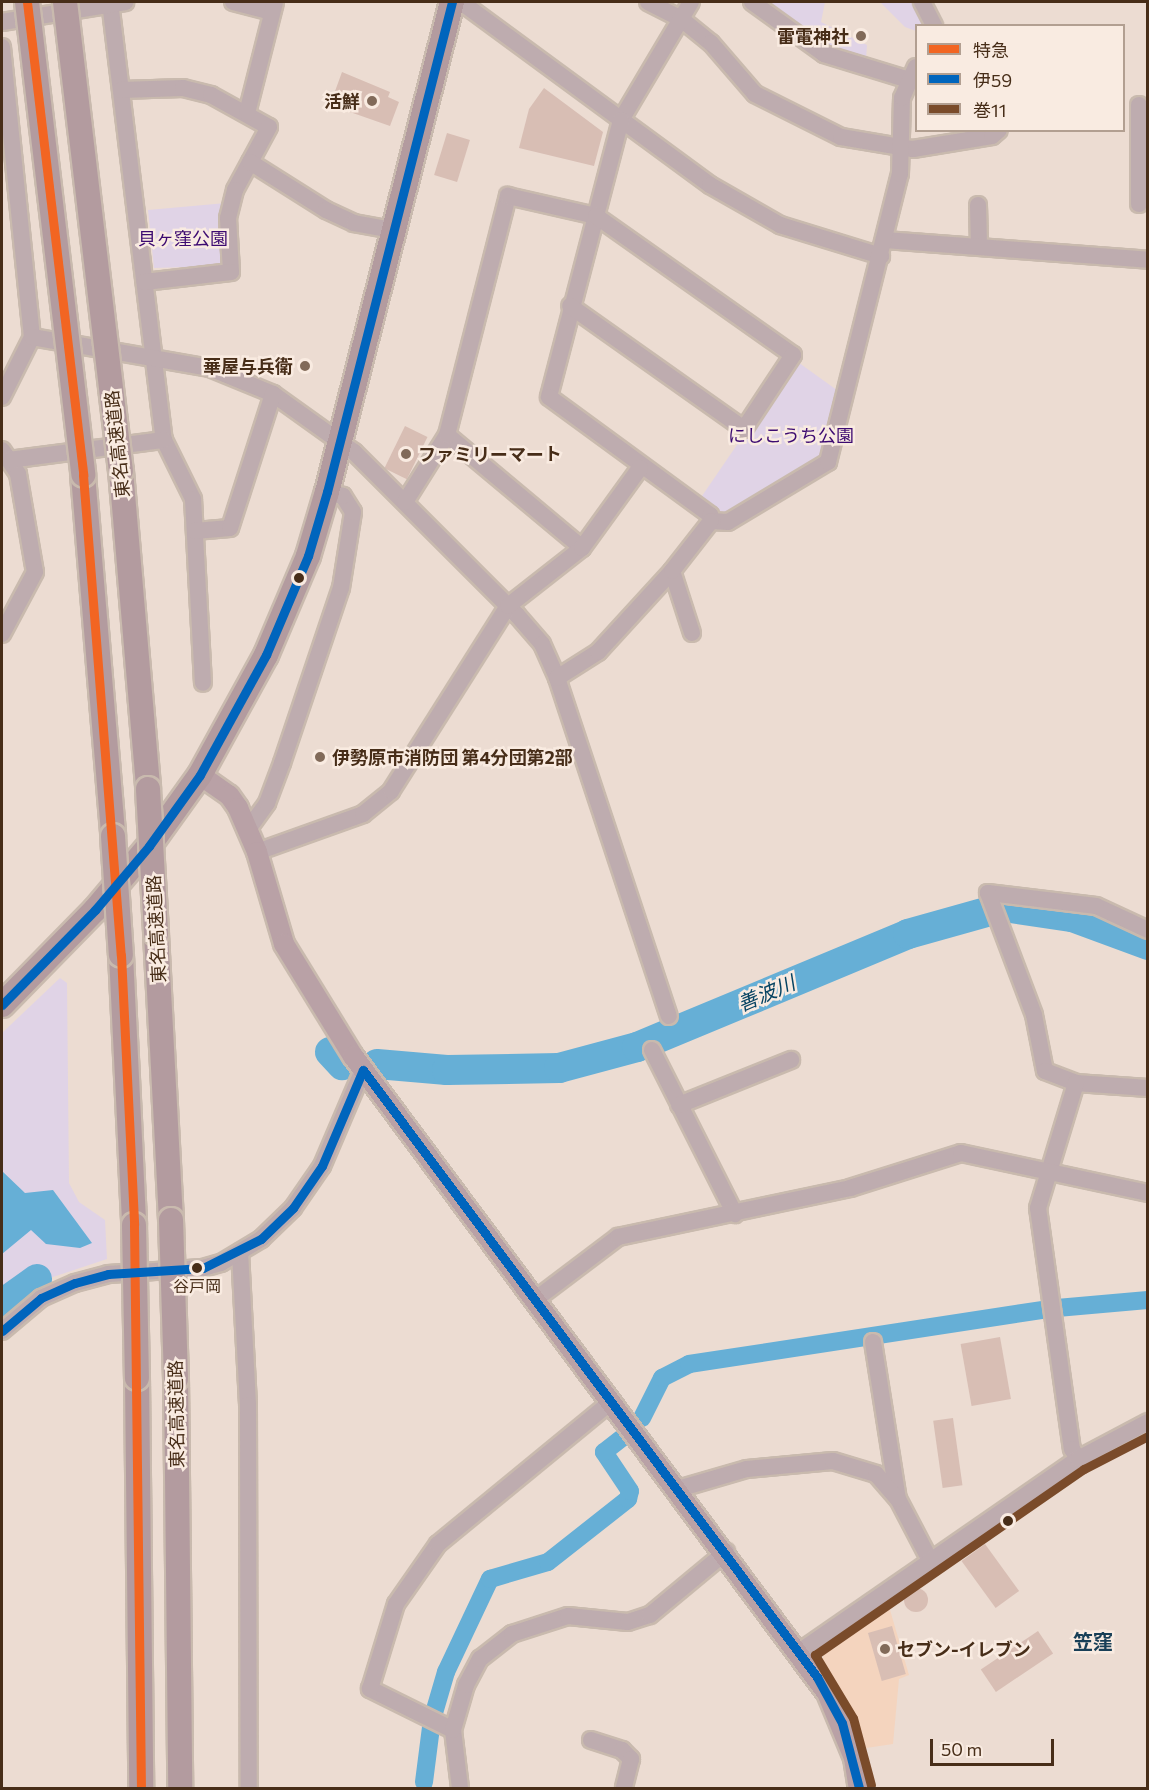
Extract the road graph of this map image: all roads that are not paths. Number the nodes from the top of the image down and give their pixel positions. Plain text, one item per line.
1 (27, 2) edge
2 (65, 2) edge
3 (115, 2) edge
4 (233, 2) edge
5 (452, 2) edge
6 (461, 2) edge
7 (648, 2) edge
8 (691, 2) edge
9 (753, 2) edge
10 (922, 2) edge
11 (274, 7) edge
12 (680, 18) junction
13 (2, 22) edge
14 (933, 24) edge
15 (2, 47) edge
16 (913, 73) edge
17 (121, 90) junction
18 (1137, 104) edge
19 (247, 113) junction
20 (621, 120) junction
21 (997, 132) edge
22 (903, 148) junction
23 (250, 162) junction
24 (2, 177) edge
25 (19, 178) junction
26 (1139, 204) dead end
27 (978, 205) dead end
28 (596, 216) junction
29 (397, 231) junction
30 (979, 246) junction
31 (883, 248) junction
32 (1148, 260) edge
33 (145, 282) junction
34 (570, 306) junction
35 (32, 337) junction
36 (154, 356) junction
37 (273, 394) junction
38 (2, 397) edge
39 (447, 435) junction
40 (164, 440) junction
41 (341, 441) junction
42 (5, 455) edge
43 (640, 468) junction
44 (327, 492) junction
45 (405, 502) junction
46 (711, 521) junction
47 (195, 531) junction
48 (582, 548) junction
49 (672, 571) junction
50 (508, 606) junction
51 (692, 633) dead end
52 (2, 634) edge
53 (557, 678) junction
54 (203, 683) dead end
55 (200, 775) junction
56 (249, 828) junction
57 (257, 852) junction
58 (1148, 930) edge
59 (2, 1005) edge
60 (669, 1016) dead end
61 (652, 1050) dead end
62 (791, 1060) dead end
63 (363, 1070) junction
64 (1076, 1083) junction
65 (1148, 1088) edge
66 (679, 1105) junction
67 (1047, 1171) junction
68 (1148, 1193) edge
69 (735, 1214) junction
70 (240, 1252) junction
71 (536, 1299) junction
72 (2, 1331) edge
73 (873, 1342) dead end
74 (612, 1401) junction
75 (1148, 1422) edge
76 (1078, 1459) junction
77 (678, 1489) junction
78 (898, 1499) junction
79 (726, 1552) junction
80 (931, 1562) junction
81 (799, 1652) junction
82 (453, 1730) junction
83 (591, 1740) dead end
84 (141, 1788) edge
85 (180, 1788) edge
86 (249, 1788) edge
87 (460, 1788) edge
88 (624, 1788) edge
89 (859, 1788) edge

1 - 84 highway, 東名高速道路, bridge
2 - 85 highway, 東名高速道路, bridge
3 - 13 street
3 - 17 street
4 - 11 street
5 - 29 highway
6 - 20 street
7 - 12 street
8 - 12 street
9 - 16 street
10 - 14 street
11 - 19 street
12 - 20 street
12 - 22 street
15 - 25 street
16 - 22 street
17 - 19 street
17 - 33 street
18 - 26 street
19 - 23 street
20 - 28 street
20 - 31 street
21 - 22 street
22 - 31 street
23 - 29 street
23 - 33 street
24 - 25 street
25 - 35 street
27 - 30 street
28 - 34 street
28 - 34 street
28 - 39 street
29 - 41 highway
30 - 31 street
30 - 32 street
31 - 46 street
33 - 36 street
34 - 43 street
35 - 36 street
35 - 38 street
36 - 37 street
36 - 40 street
37 - 41 street
37 - 47 street
39 - 45 street
39 - 48 street
40 - 42 street
40 - 47 street
41 - 44 highway
41 - 45 street
42 - 52 street
43 - 46 street
43 - 48 street
44 - 55 highway
44 - 56 street
45 - 50 street
46 - 49 street
47 - 54 street
48 - 50 street
49 - 51 street
49 - 53 street
50 - 53 street
50 - 57 street
53 - 60 street
55 - 56 main road
55 - 59 highway
56 - 57 main road
57 - 63 main road
58 - 64 street
61 - 66 street
62 - 66 street
63 - 70 street
63 - 71 main road
64 - 65 street
64 - 67 street
66 - 69 street
67 - 68 street
67 - 69 street
67 - 76 street
69 - 71 street
70 - 72 street
70 - 86 street
71 - 74 main road
73 - 78 street
74 - 77 main road
74 - 82 street
75 - 76 street
76 - 80 street
77 - 78 street
77 - 79 main road
78 - 80 street
79 - 81 main road
79 - 82 street
80 - 81 street
81 - 89 main road
82 - 87 street
83 - 88 street

